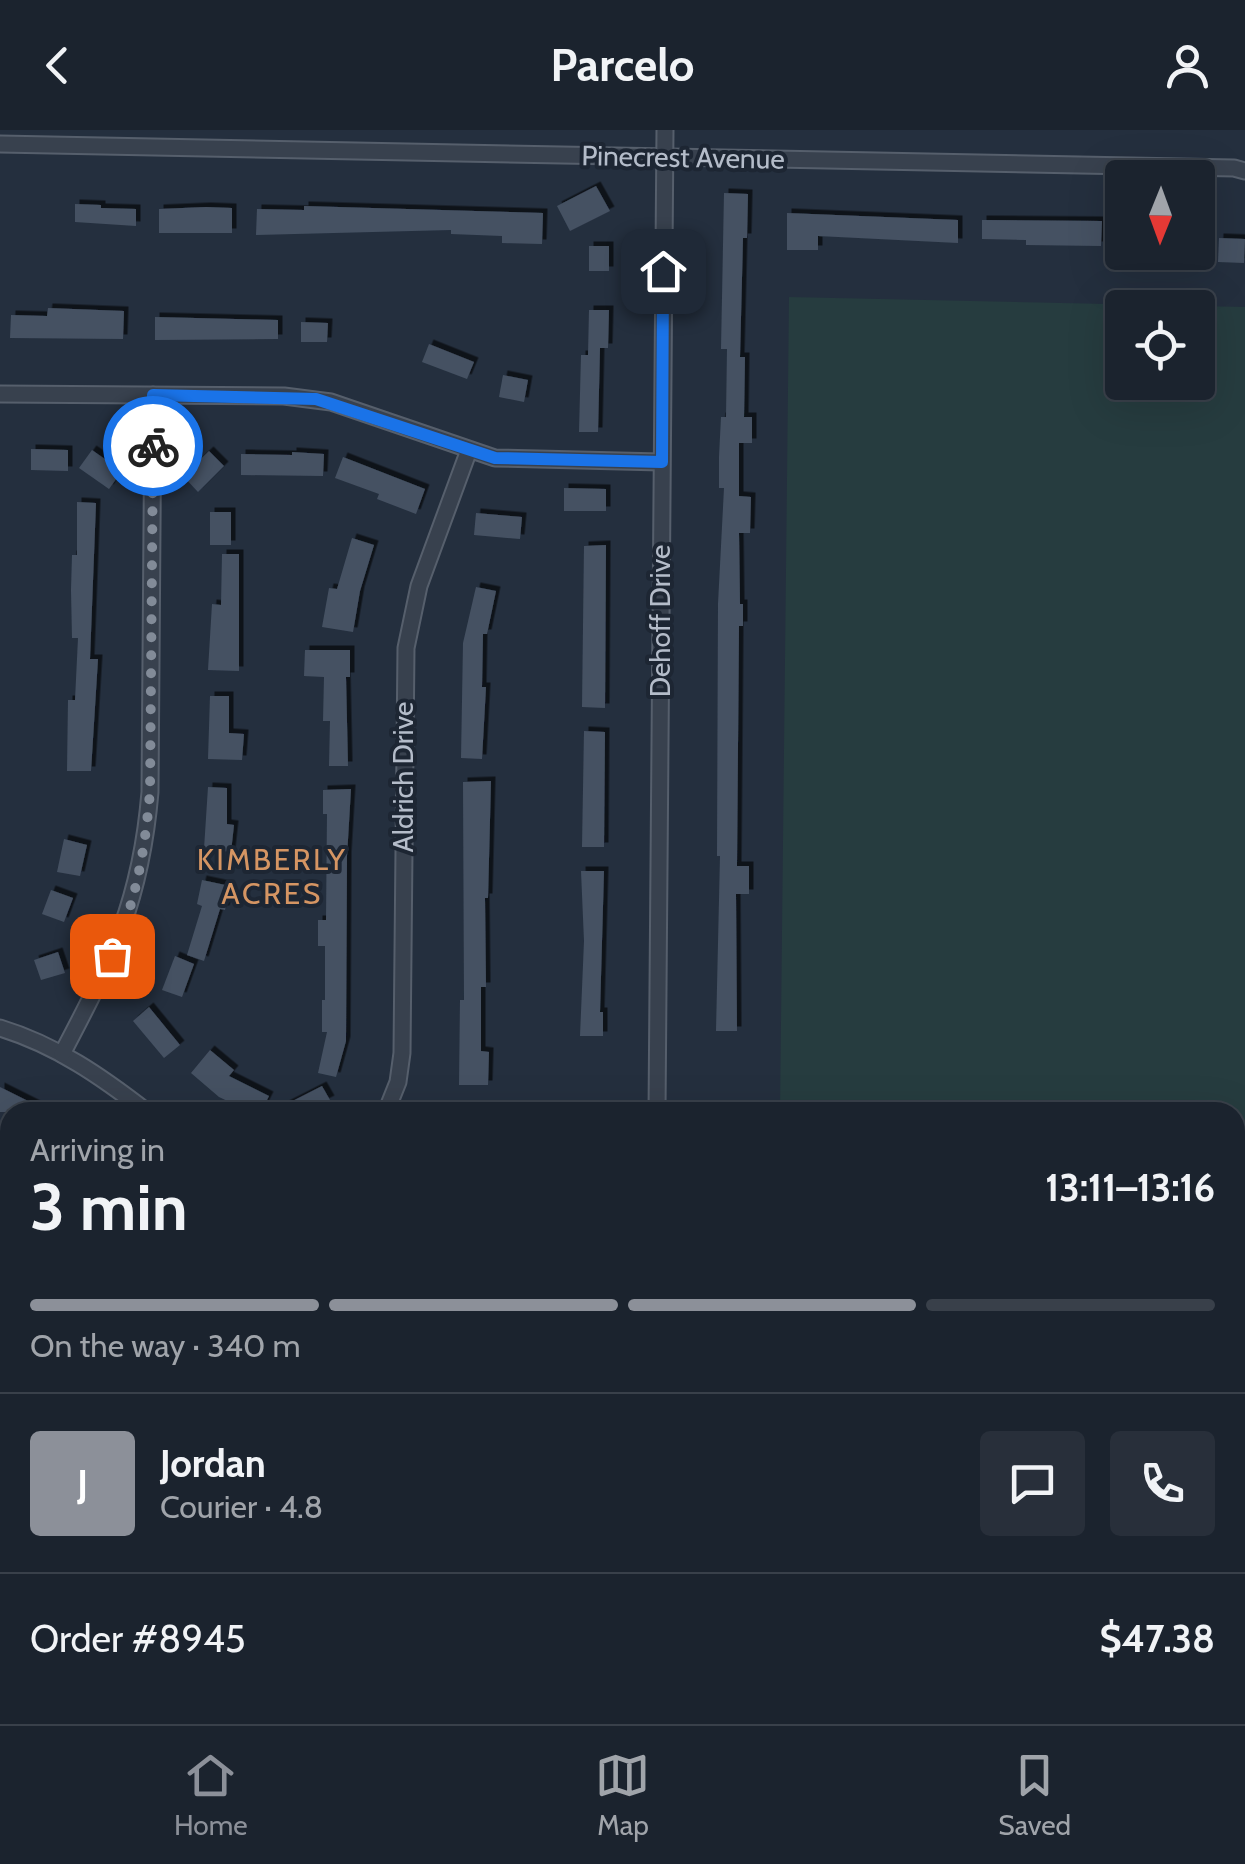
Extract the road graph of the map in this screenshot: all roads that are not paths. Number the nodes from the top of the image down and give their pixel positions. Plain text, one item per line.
1 (664, 130) edge
2 (0, 144) edge
3 (664, 157) junction
4 (1245, 171) edge
5 (0, 394) edge
6 (153, 395) junction
7 (469, 450) junction
8 (662, 462) junction
9 (0, 1028) edge
10 (62, 1054) junction
11 (134, 1102) edge
12 (390, 1102) edge
13 (657, 1102) edge

1 - 3 street, Dehoff Drive
2 - 3 street, Pinecrest Avenue
3 - 4 street, Pinecrest Avenue
3 - 8 street, Dehoff Drive
5 - 6 street
6 - 7 street
6 - 10 street
7 - 8 street
7 - 12 street, Aldrich Drive
8 - 13 street, Dehoff Drive
9 - 10 street
10 - 11 street

